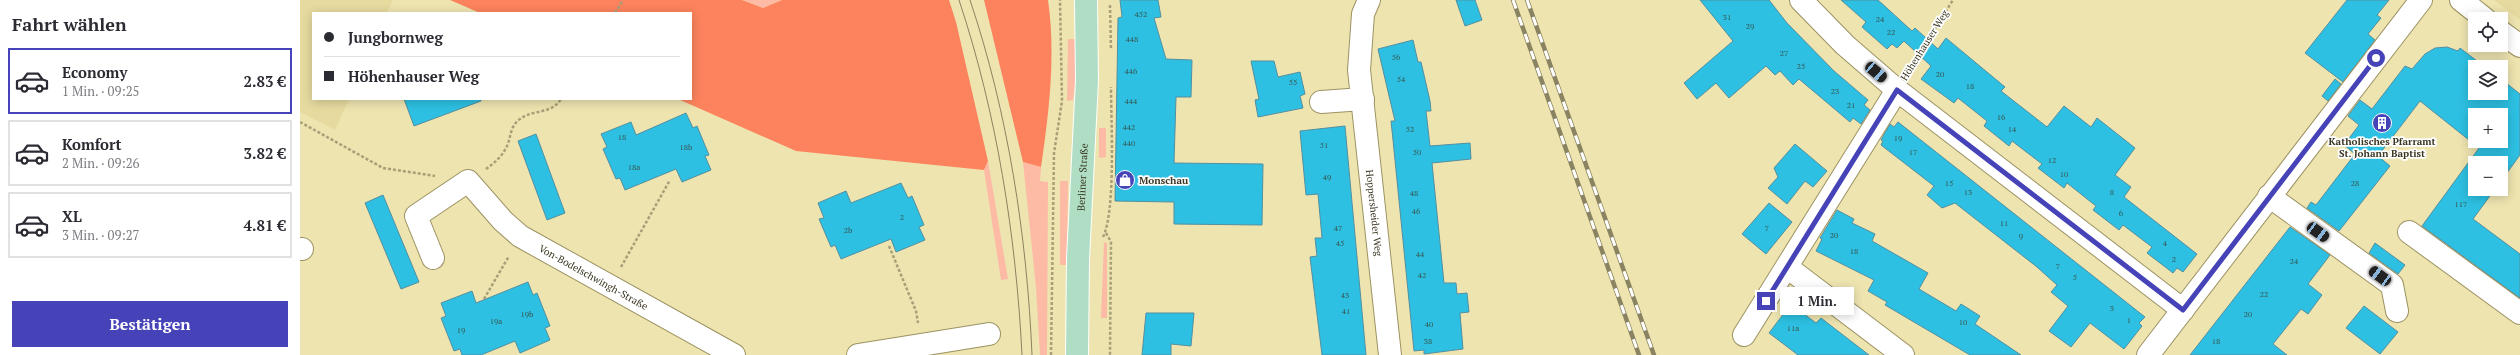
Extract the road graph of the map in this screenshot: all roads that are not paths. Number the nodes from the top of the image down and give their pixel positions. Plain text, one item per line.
1 (1086, 0) edge
2 (1369, 0) edge
3 (1801, 0) edge
4 (2421, 0) edge
5 (2461, 0) edge
6 (2476, 12) edge
7 (2508, 37) edge
8 (2520, 46) edge
9 (1897, 90) junction
10 (1363, 99) junction
11 (1321, 102) dead end
12 (2269, 196) junction
13 (2409, 232) dead end
14 (433, 258) dead end
15 (1787, 267) junction
16 (2183, 310) junction
17 (2397, 311) dead end
18 (2520, 313) edge
19 (989, 334) dead end
20 (1744, 335) dead end
21 (734, 355) edge
22 (858, 355) edge
23 (1077, 355) edge
24 (1390, 355) edge
25 (1903, 355) edge
26 (2148, 355) edge

1 - 23 main road, Berliner Straße
2 - 10 street, Hoppersheider Weg
3 - 9 street
4 - 12 street
5 - 6 street
7 - 8 street
9 - 15 street, Höhenhauser Weg
9 - 16 street
10 - 11 street
10 - 24 street, Hoppersheider Weg
12 - 16 street
12 - 17 street
13 - 18 street
14 - 21 street, Von-Bodelschwingh-Straße
15 - 20 street, Höhenhauser Weg
15 - 25 street
16 - 26 street
19 - 22 street

